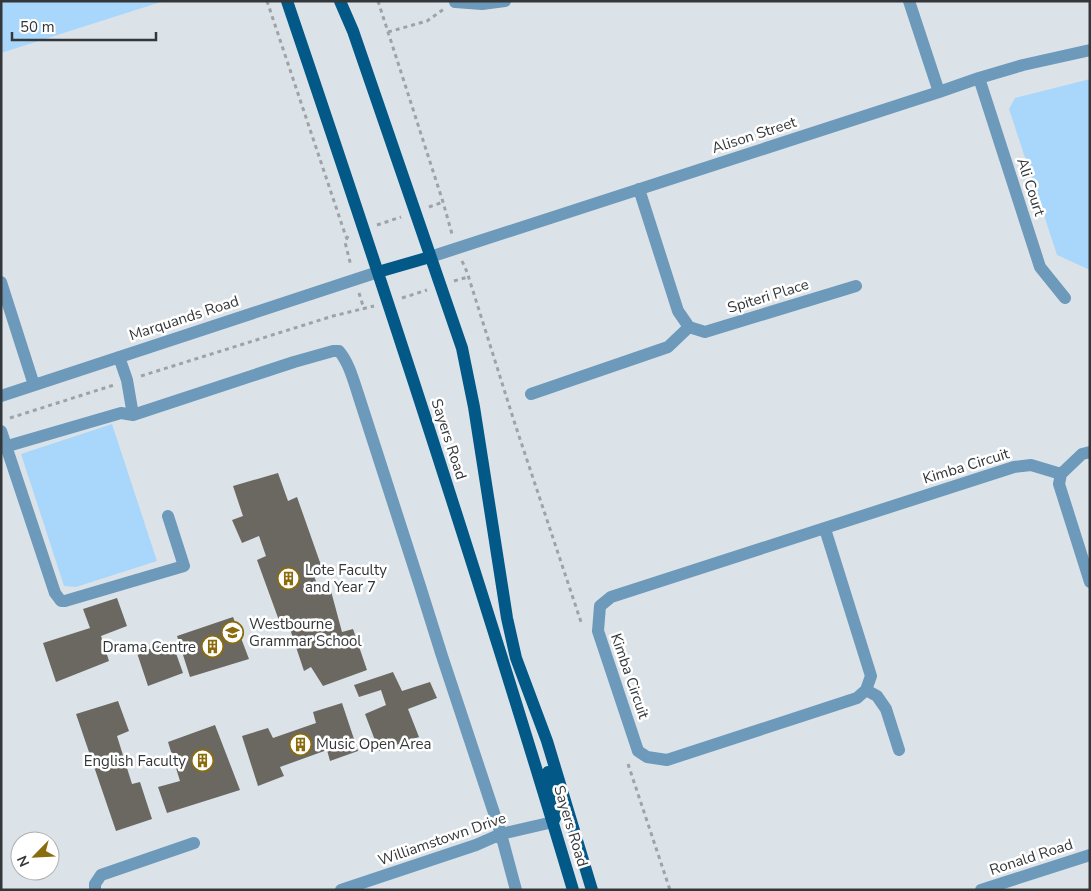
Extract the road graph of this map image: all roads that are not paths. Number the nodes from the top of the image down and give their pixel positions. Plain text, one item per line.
1 (287, 1) edge
2 (340, 1) edge
3 (505, 1) edge
4 (909, 1) edge
5 (455, 2) edge
6 (1090, 50) edge
7 (979, 78) junction
8 (939, 92) junction
9 (639, 189) junction
10 (430, 257) junction
11 (378, 272) junction
12 (1, 282) edge
13 (856, 286) dead end
14 (1065, 298) dead end
15 (689, 327) junction
16 (119, 357) junction
17 (34, 385) junction
18 (530, 394) dead end
19 (1, 396) edge
20 (133, 415) junction
21 (1, 431) edge
22 (4, 447) edge
23 (1090, 452) edge
24 (1061, 474) junction
25 (168, 516) dead end
26 (825, 529) junction
27 (1090, 582) edge
28 (516, 658) junction
29 (866, 690) junction
30 (900, 750) dead end
31 (553, 822) junction
32 (501, 834) junction
33 (194, 843) dead end
34 (1090, 855) edge
35 (95, 890) edge
36 (342, 890) edge
37 (516, 890) edge
38 (574, 890) edge
39 (592, 890) edge
40 (982, 890) edge

1 - 11 main road, Sayers Road
2 - 10 main road, Sayers Road
3 - 5 street
4 - 8 street
6 - 7 street, Alison Street
7 - 8 street, Alison Street
7 - 14 street, Ali Court
8 - 9 street, Alison Street
9 - 10 street, Alison Street
9 - 15 street
10 - 11 main road
10 - 28 main road, Sayers Road
11 - 16 street, Marquands Road
11 - 31 main road, Sayers Road
12 - 17 street
13 - 15 street, Spiteri Place
15 - 18 street
16 - 17 street, Marquands Road
16 - 20 street
17 - 19 street, Marquands Road
20 - 22 street
20 - 32 street
21 - 22 street
22 - 25 street
23 - 24 street
24 - 26 street, Kimba Circuit
24 - 27 street
26 - 29 street
26 - 29 street, Kimba Circuit
28 - 31 main road
28 - 39 main road, Sayers Road
29 - 30 street
31 - 32 street, Williamstown Drive
31 - 38 main road, Sayers Road
32 - 36 street, Williamstown Drive
32 - 37 street
33 - 35 street
34 - 40 street, Ronald Road

